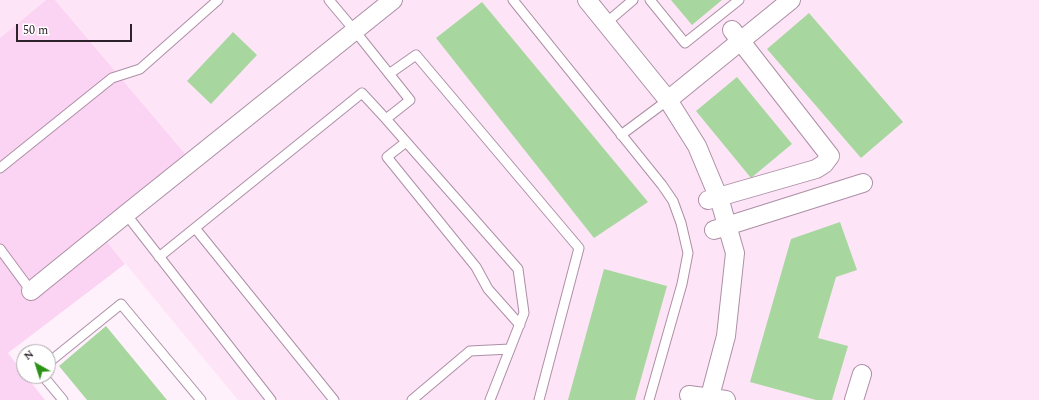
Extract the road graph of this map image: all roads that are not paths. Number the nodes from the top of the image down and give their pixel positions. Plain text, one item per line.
1 (218, 0) edge
2 (329, 0) edge
3 (393, 0) edge
4 (513, 0) edge
5 (587, 0) edge
6 (633, 0) edge
7 (650, 0) edge
8 (739, 0) edge
9 (791, 0) edge
10 (606, 22) junction
11 (732, 30) dead end
12 (355, 31) junction
13 (389, 74) junction
14 (668, 100) junction
15 (386, 119) junction
16 (621, 135) junction
17 (406, 142) junction
18 (0, 168) edge
19 (863, 183) dead end
20 (706, 200) dead end
21 (126, 214) junction
22 (195, 228) junction
23 (714, 230) dead end
24 (0, 249) edge
25 (160, 257) junction
26 (31, 291) joint
27 (520, 325) junction
28 (510, 349) junction
29 (56, 357) edge
30 (862, 374) dead end
31 (50, 384) edge
32 (689, 395) dead end
33 (63, 400) edge
34 (201, 400) edge
35 (271, 400) edge
36 (334, 400) edge
37 (412, 400) edge
38 (490, 400) edge
39 (539, 400) edge
40 (649, 400) edge
41 (709, 400) edge
42 (726, 400) edge
43 (854, 400) edge

1 - 18 lane
2 - 12 lane
3 - 12 street
4 - 16 lane
5 - 10 street
6 - 10 lane
7 - 8 lane
9 - 14 street
10 - 14 street
11 - 20 street
12 - 13 lane
12 - 21 street
13 - 15 lane
13 - 39 lane
14 - 16 lane
14 - 41 street
15 - 17 lane
15 - 22 lane
16 - 40 lane
17 - 27 lane
17 - 27 lane
19 - 23 street
21 - 25 lane
21 - 26 street
22 - 25 lane
22 - 36 lane
24 - 26 lane
25 - 35 lane
27 - 28 lane
28 - 37 lane
28 - 38 lane
29 - 34 lane
30 - 43 street
31 - 33 lane
32 - 42 street

